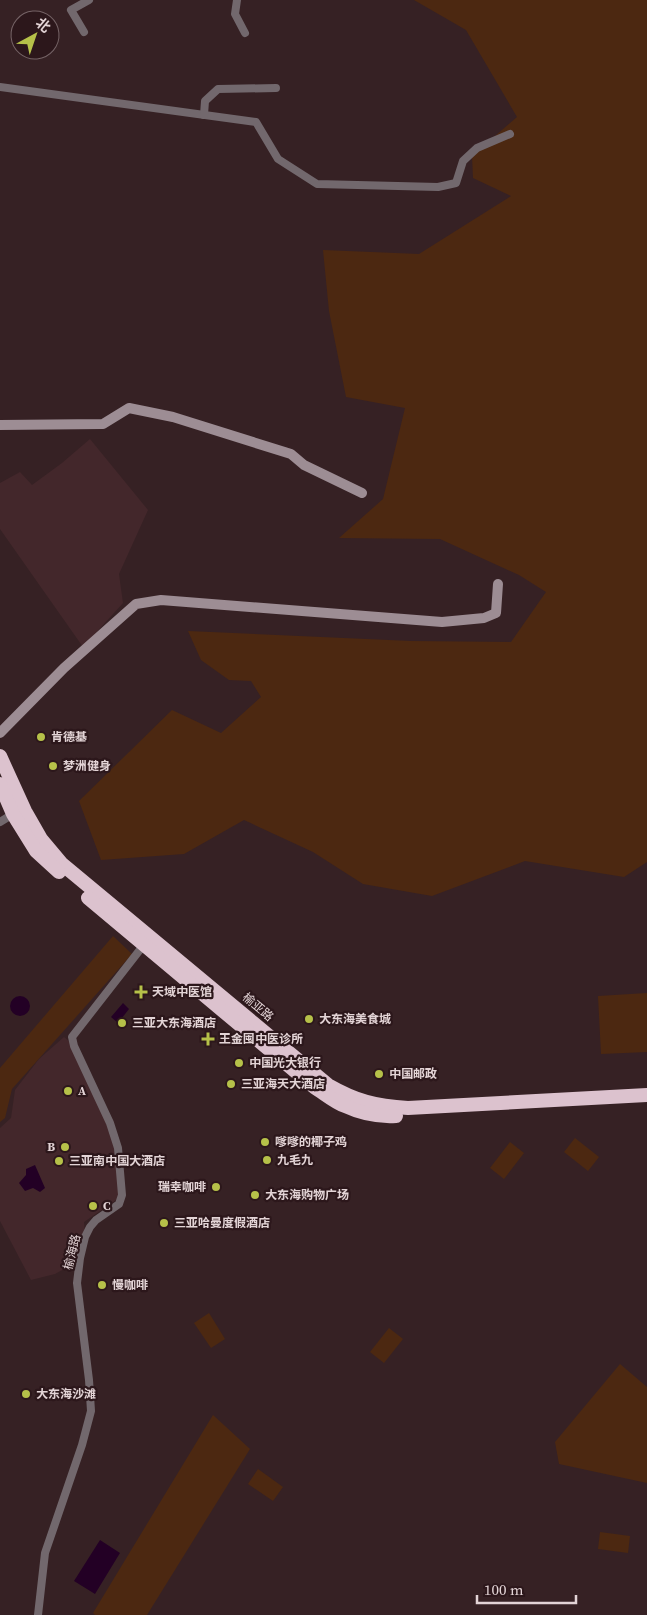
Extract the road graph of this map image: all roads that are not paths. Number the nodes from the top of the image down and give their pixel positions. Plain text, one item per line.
1 (89, 0) edge
2 (237, 0) edge
3 (84, 32) dead end
4 (245, 33) dead end
5 (0, 87) edge
6 (276, 88) dead end
7 (204, 115) junction
8 (510, 134) dead end
9 (0, 425) edge
10 (362, 493) dead end
11 (498, 584) dead end
12 (0, 733) edge
13 (0, 756) edge
14 (0, 784) edge
15 (13, 814) junction
16 (0, 822) edge
17 (147, 941) junction
18 (647, 1095) edge
19 (647, 1103) edge
20 (38, 1615) edge

1 - 3 street
2 - 4 street
5 - 7 street
6 - 7 street
7 - 8 street
9 - 10 street
11 - 12 street
13 - 17 highway, 榆亚路
14 - 15 highway, 榆亚路
15 - 16 street
15 - 17 highway, 榆亚路
17 - 18 highway, 榆亚路
17 - 19 highway, 榆亚路
17 - 20 street, 榆海路

